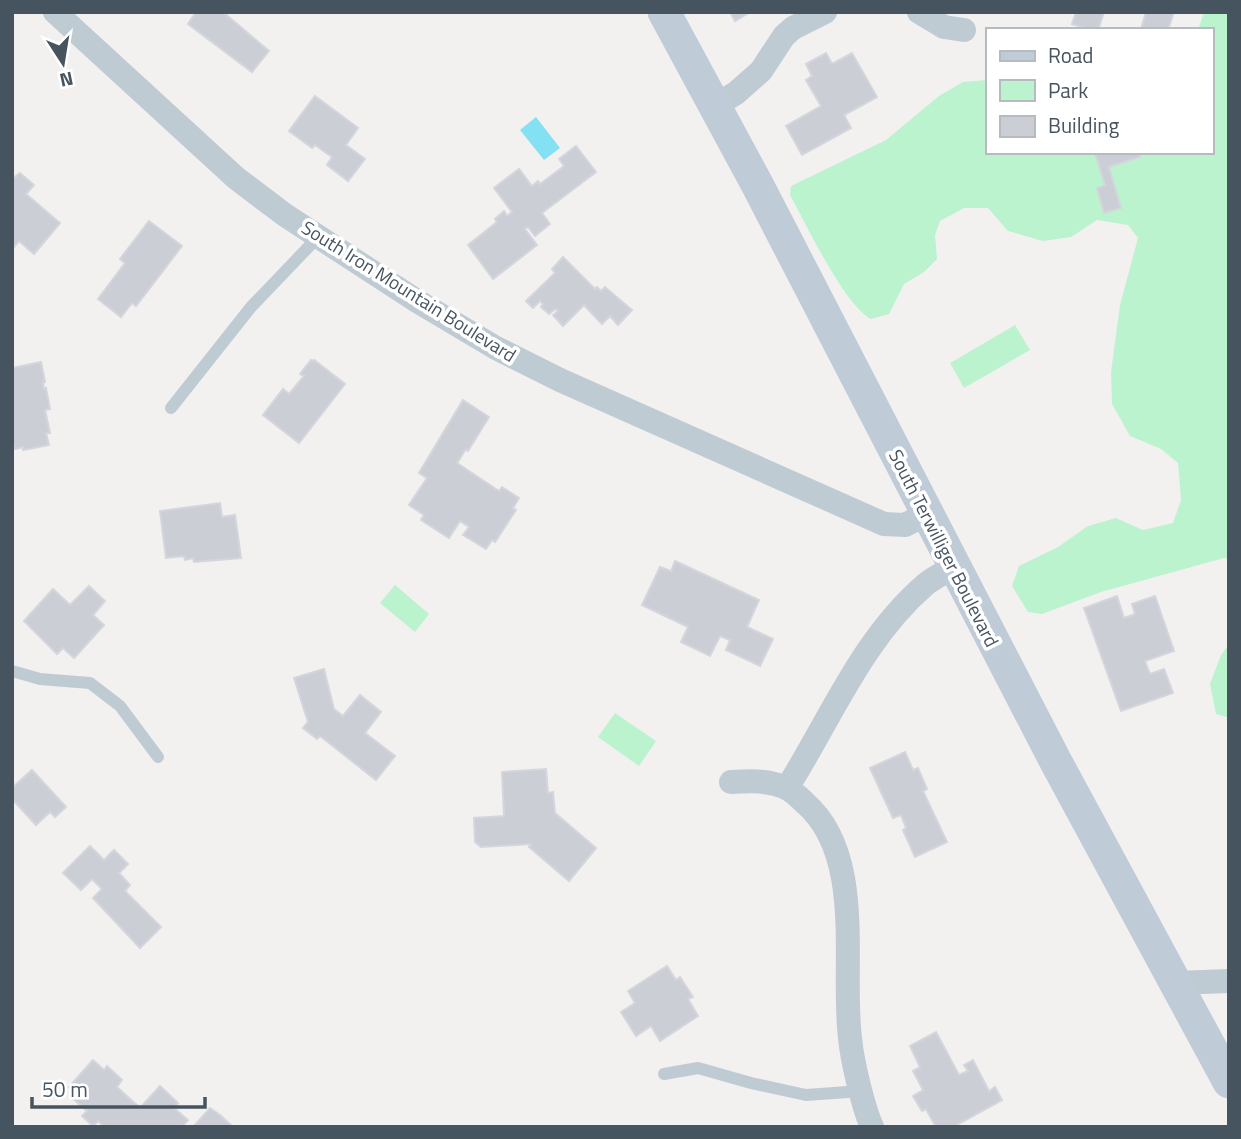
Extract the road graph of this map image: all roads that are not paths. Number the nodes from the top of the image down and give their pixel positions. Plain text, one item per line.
1 (55, 12) edge
2 (664, 12) edge
3 (825, 12) edge
4 (919, 12) edge
5 (964, 30) dead end
6 (715, 106) junction
7 (319, 236) junction
8 (171, 408) dead end
9 (926, 514) junction
10 (954, 567) junction
11 (12, 671) edge
12 (158, 757) dead end
13 (731, 782) dead end
14 (788, 788) junction
15 (1229, 981) edge
16 (1176, 983) junction
17 (664, 1074) dead end
18 (1229, 1082) edge
19 (862, 1091) junction
20 (872, 1127) edge

1 - 7 street, South Iron Mountain Boulevard
2 - 6 main road, South Terwilliger Boulevard
3 - 6 street
4 - 5 street
6 - 9 main road, South Terwilliger Boulevard
7 - 8 lane
7 - 9 street, South Iron Mountain Boulevard
9 - 10 main road, South Terwilliger Boulevard
10 - 14 street
10 - 16 main road, South Terwilliger Boulevard
11 - 12 lane
13 - 14 street
14 - 19 street
15 - 16 street
16 - 18 main road, South Terwilliger Boulevard
17 - 19 lane
19 - 20 street

